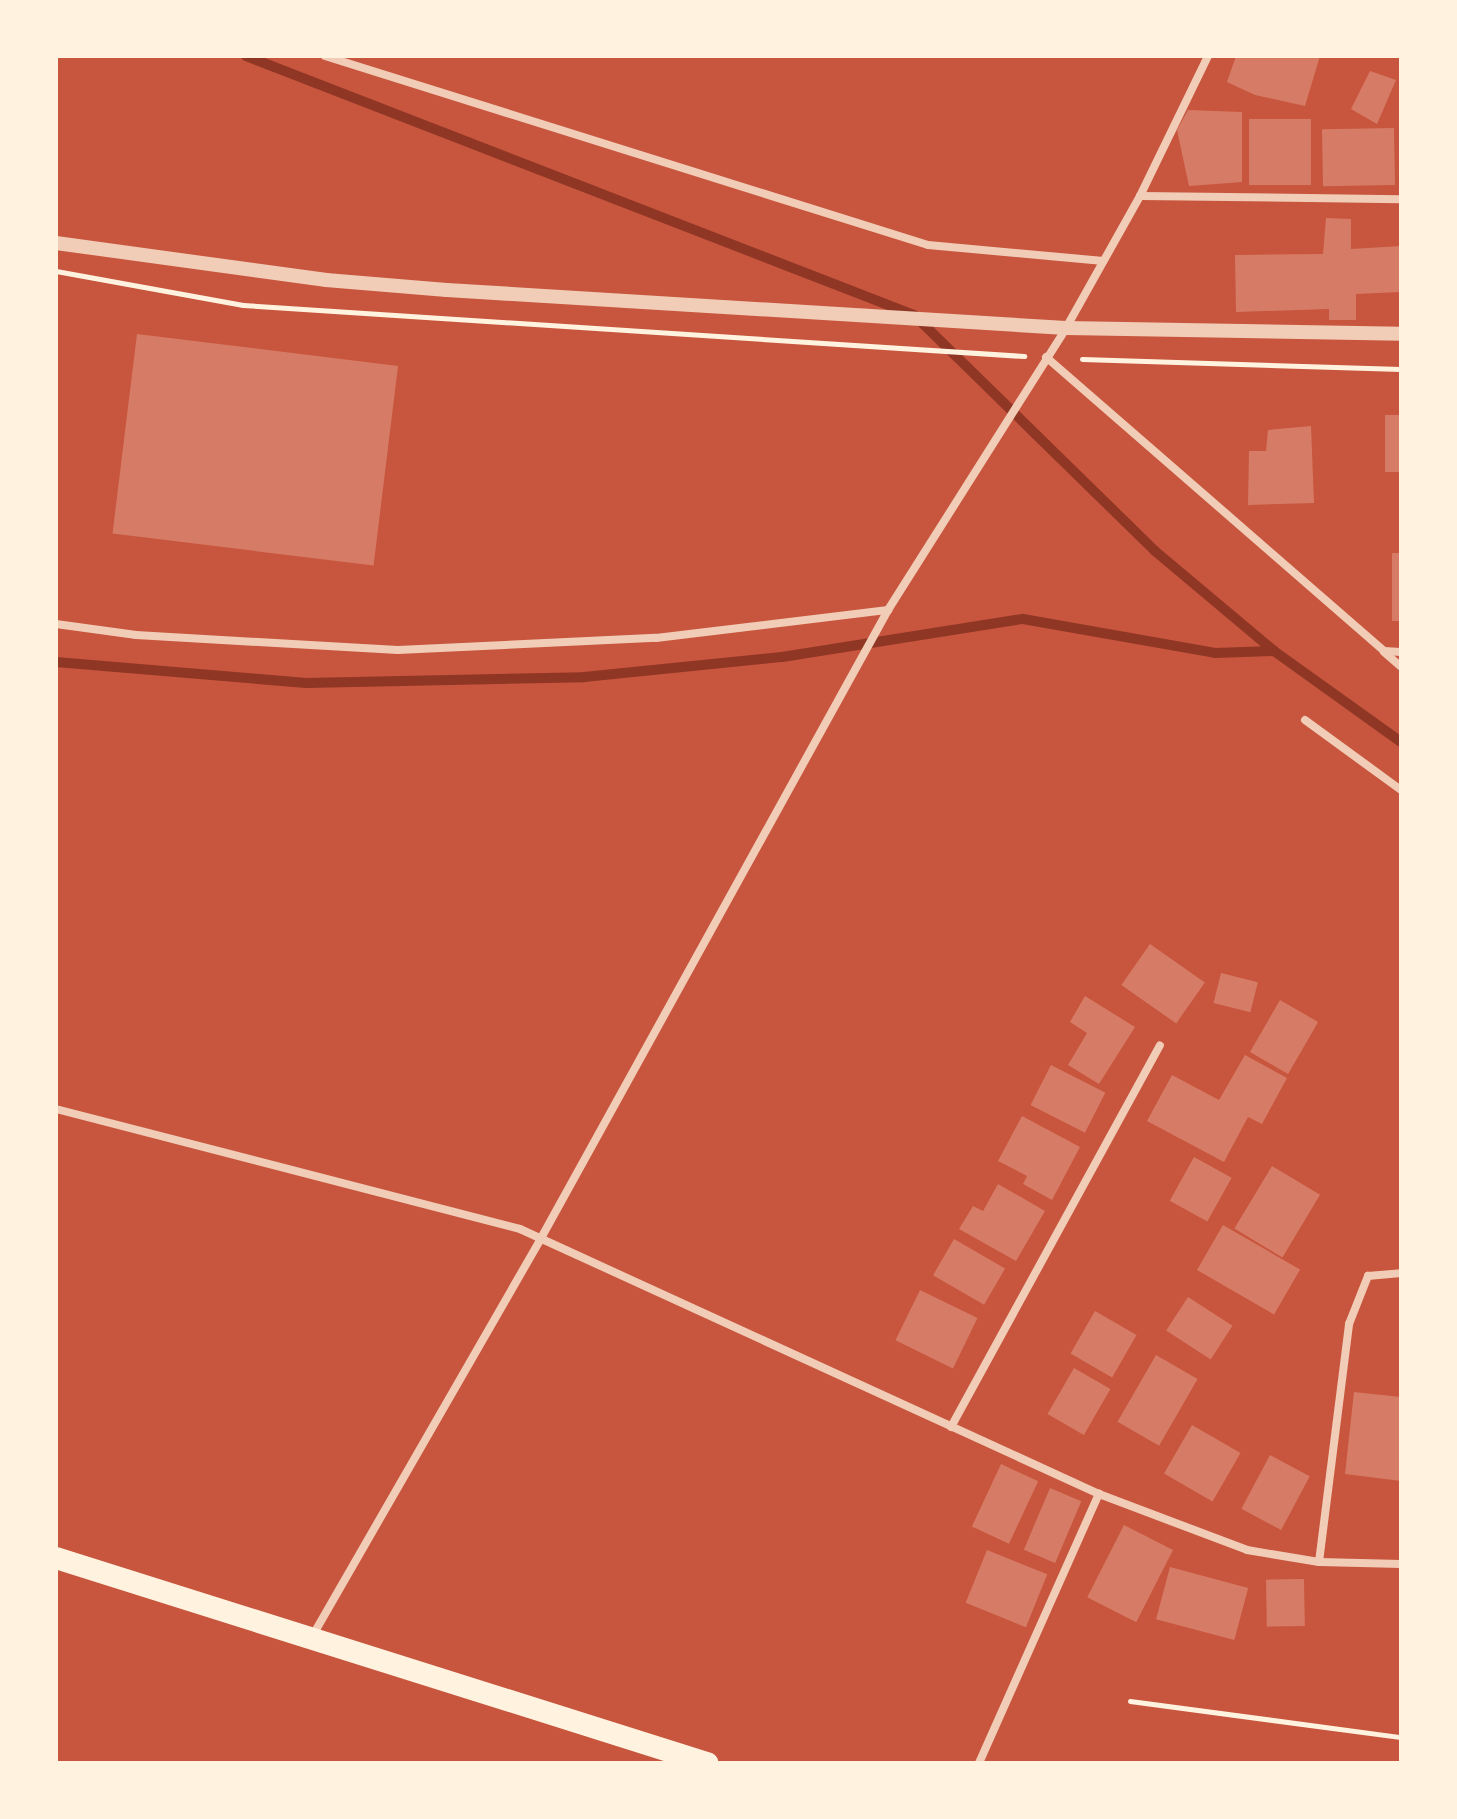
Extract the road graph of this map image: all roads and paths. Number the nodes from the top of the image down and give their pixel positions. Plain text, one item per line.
1 (325, 56) edge
2 (1208, 56) edge
3 (1140, 196) junction
4 (1401, 199) edge
5 (56, 243) edge
6 (1103, 261) junction
7 (1066, 328) junction
8 (1401, 334) edge
9 (906, 349) dead end
10 (1046, 357) junction
11 (1401, 369) edge
12 (888, 610) junction
13 (56, 624) edge
14 (1384, 651) junction
15 (1401, 652) edge
16 (1401, 667) edge
17 (1305, 720) dead end
18 (1401, 790) edge
19 (1160, 1045) dead end
20 (56, 1109) edge
21 (540, 1240) junction
22 (1401, 1273) edge
23 (951, 1427) junction
24 (1099, 1494) junction
25 (56, 1558) edge
26 (1319, 1562) junction
27 (1401, 1564) edge
28 (311, 1639) junction
29 (1130, 1701) dead end
30 (1401, 1737) edge
31 (707, 1763) edge
32 (979, 1763) edge

1 - 6 street
2 - 3 street
3 - 4 street
3 - 6 street
5 - 7 street
6 - 7 street
7 - 8 street
7 - 10 street
9 - 10 path
10 - 11 path
10 - 12 street
10 - 14 street
12 - 13 street
12 - 21 street
14 - 15 street
14 - 16 street
17 - 18 street
19 - 23 street
20 - 21 street
21 - 23 street
21 - 28 street
22 - 26 street
23 - 24 street
24 - 26 street
24 - 32 street
25 - 28 highway
26 - 27 street
28 - 31 highway
29 - 30 path

